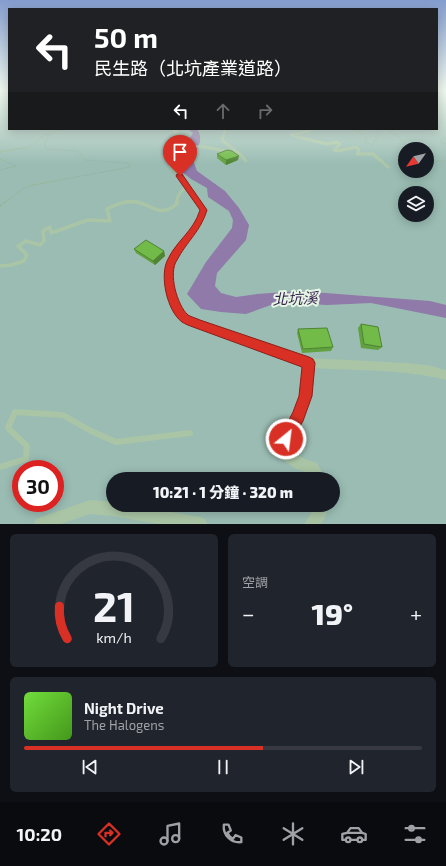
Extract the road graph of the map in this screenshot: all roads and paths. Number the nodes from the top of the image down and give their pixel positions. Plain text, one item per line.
1 (60, 130) edge
2 (175, 130) edge
3 (225, 130) edge
4 (308, 130) edge
5 (354, 130) edge
6 (378, 130) edge
7 (388, 130) edge
8 (51, 132) junction
9 (446, 139) edge
10 (403, 142) edge
11 (446, 144) edge
12 (180, 146) junction
13 (0, 152) edge
14 (240, 154) junction
15 (0, 159) edge
16 (246, 161) dead end
17 (446, 161) edge
18 (434, 163) edge
19 (388, 167) dead end
20 (0, 170) edge
21 (187, 184) junction
22 (0, 206) edge
23 (0, 266) edge
24 (309, 363) junction
25 (446, 375) edge
26 (190, 433) dead end
27 (0, 467) edge
28 (315, 472) edge
29 (320, 512) edge
30 (41, 524) edge
31 (200, 524) edge
32 (312, 524) edge

1 - 8 path
2 - 12 street
3 - 14 lane
4 - 19 lane
5 - 6 path
7 - 10 path
8 - 13 path
8 - 22 path
9 - 11 path
12 - 14 lane
12 - 21 street
14 - 16 lane
15 - 20 path
17 - 18 path
21 - 23 lane
21 - 24 street
24 - 25 street
24 - 28 street
26 - 27 lane
29 - 32 street
30 - 31 street

